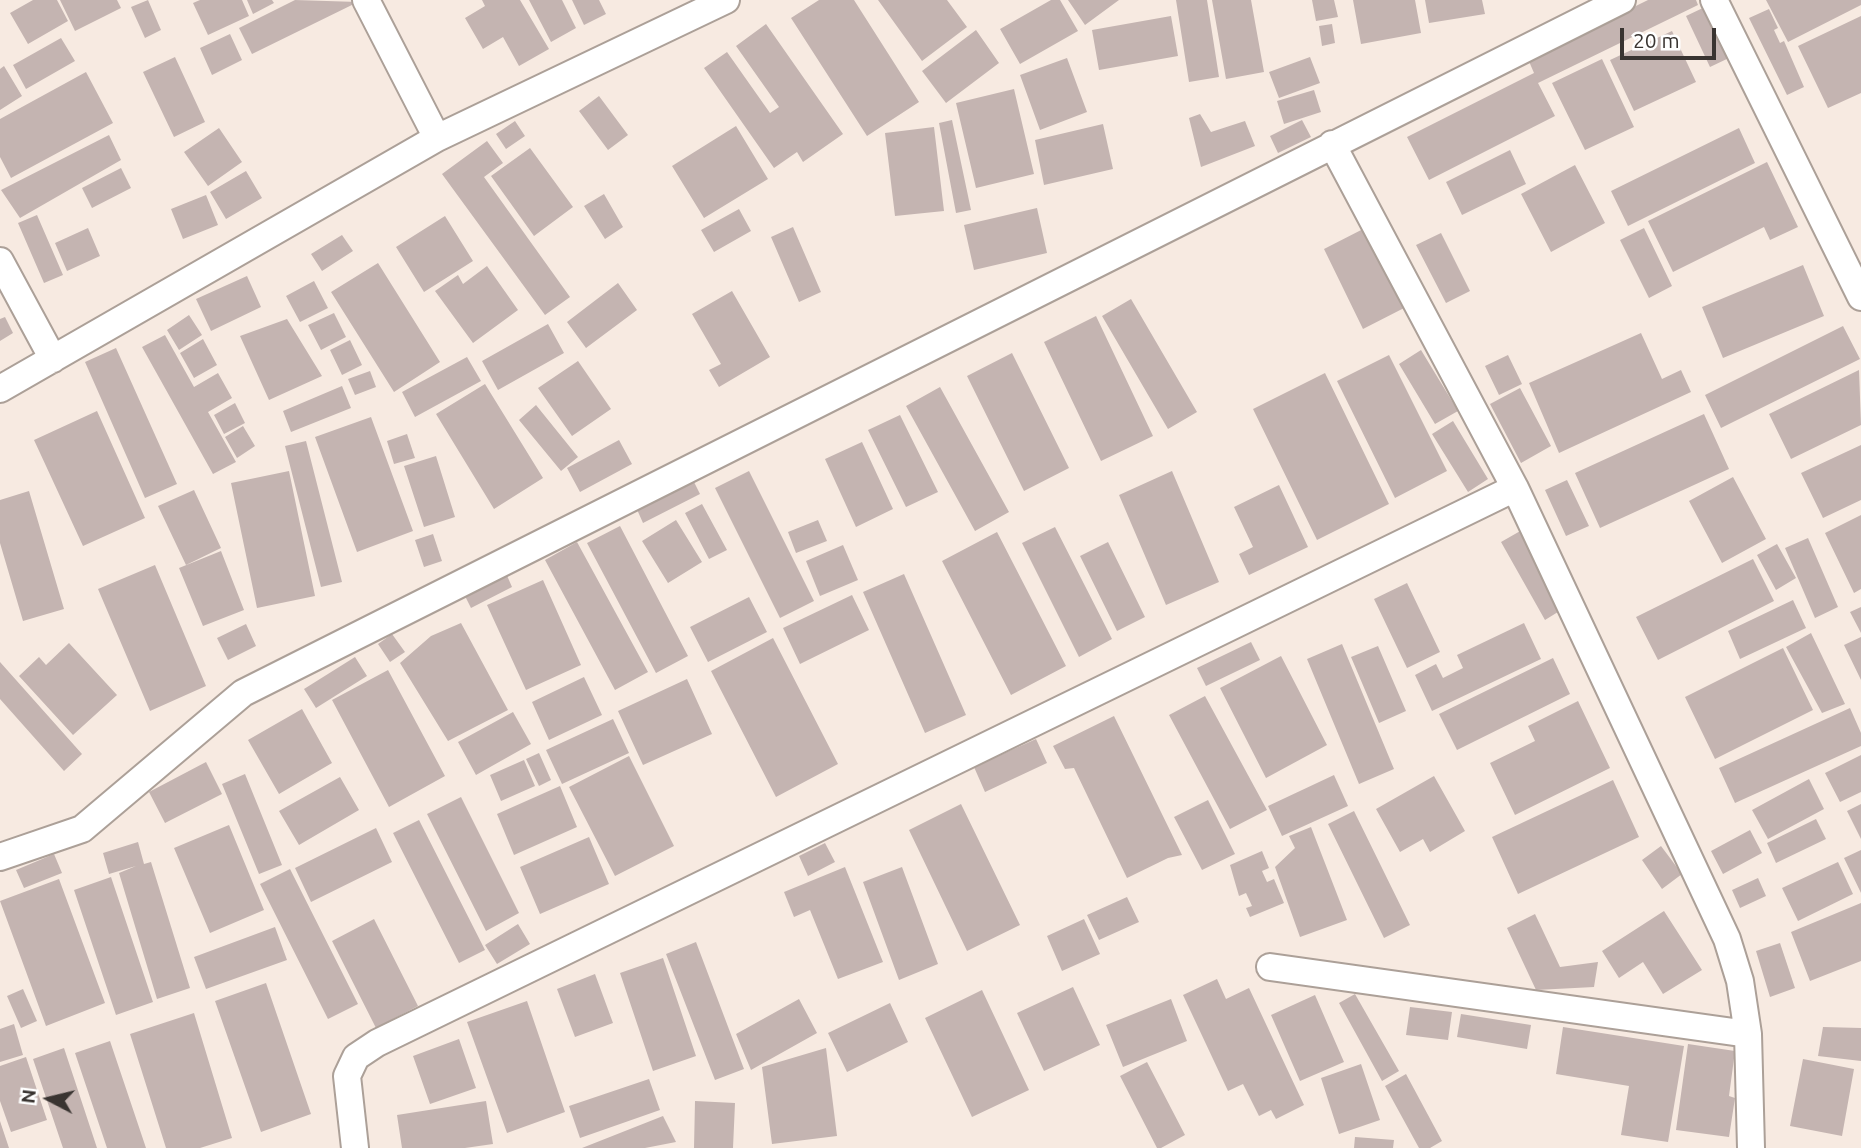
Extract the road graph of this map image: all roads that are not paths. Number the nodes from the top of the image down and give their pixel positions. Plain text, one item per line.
1 (366, 0) edge
2 (726, 0) edge
3 (1622, 0) edge
4 (1714, 0) edge
5 (437, 138) junction
6 (1332, 144) junction
7 (0, 261) edge
8 (1861, 297) edge
9 (53, 359) junction
10 (0, 389) edge
11 (1516, 488) junction
12 (0, 857) edge
13 (1270, 967) dead end
14 (1748, 1034) junction
15 (355, 1148) edge
16 (1751, 1148) edge

1 - 5 street
2 - 5 street
3 - 6 street
4 - 8 street
5 - 9 street
6 - 11 street
6 - 12 street
7 - 9 street
9 - 10 street
11 - 14 street
11 - 15 street
13 - 14 street
14 - 16 street

